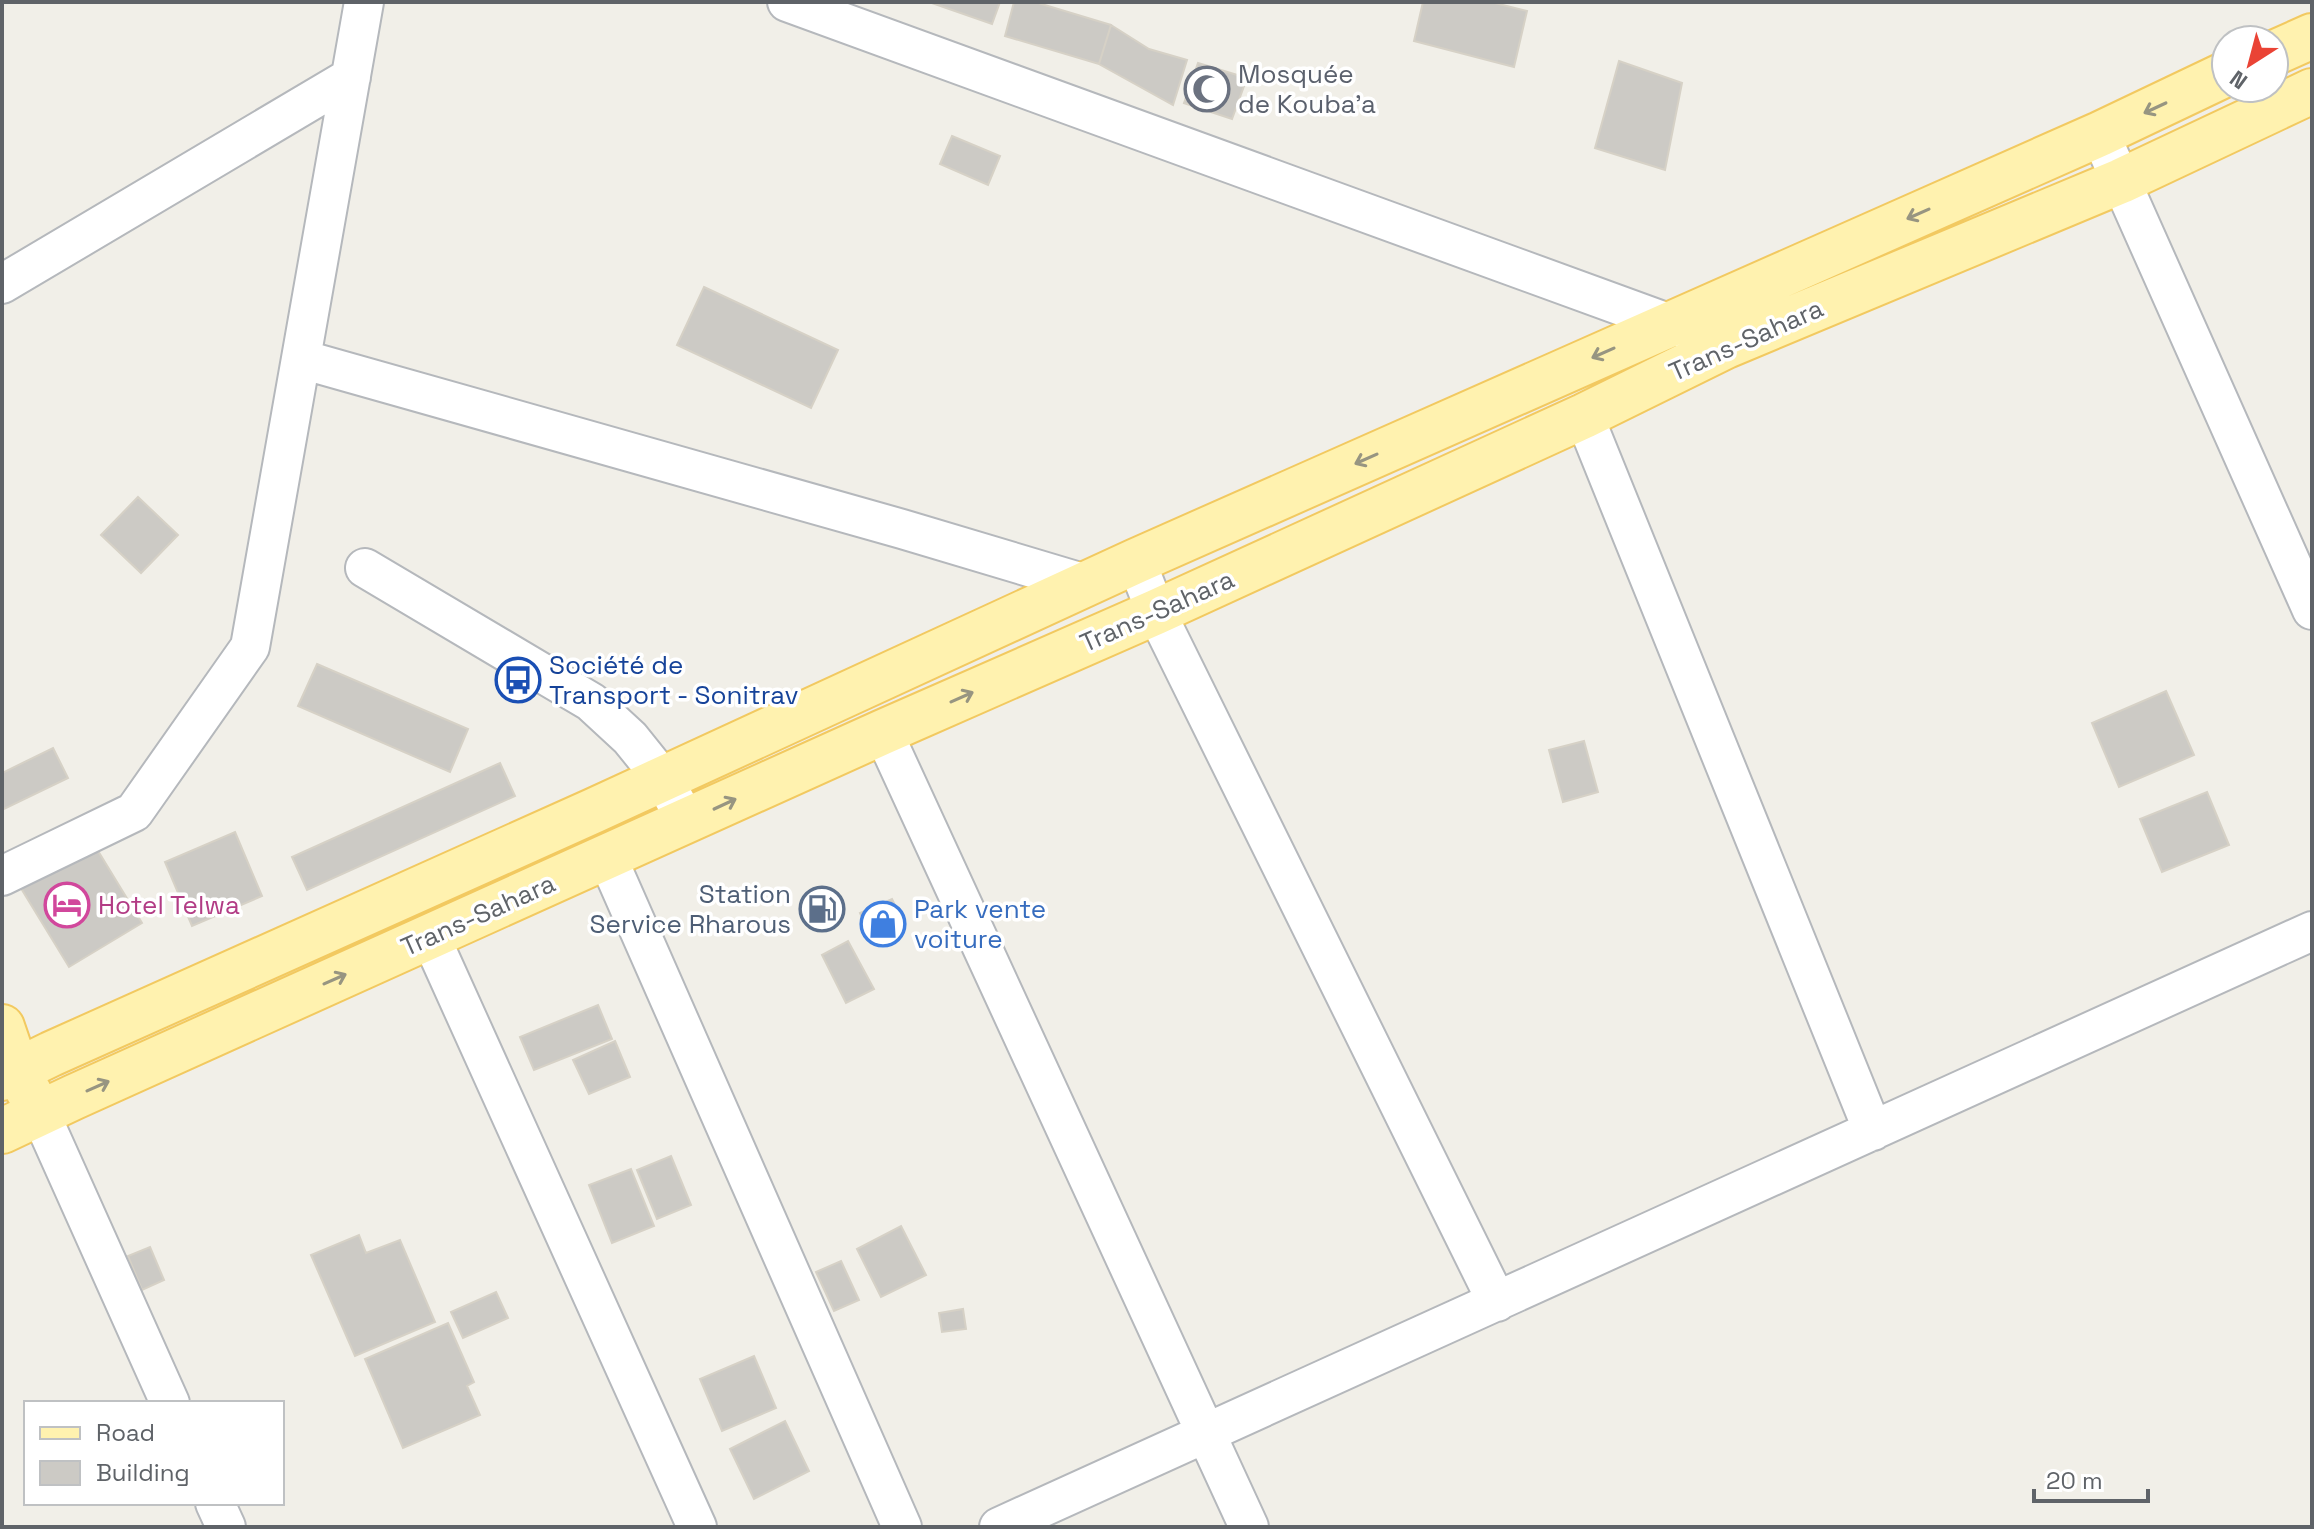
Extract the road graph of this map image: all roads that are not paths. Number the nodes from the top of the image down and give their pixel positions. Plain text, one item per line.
1 (364, 2) edge
2 (787, 2) edge
3 (2312, 36) edge
4 (2290, 46) edge
5 (351, 77) junction
6 (2210, 82) edge
7 (2312, 91) edge
8 (2100, 134) junction
9 (2121, 181) junction
10 (2, 284) edge
11 (1671, 323) junction
12 (1726, 346) junction
13 (301, 359) junction
14 (1584, 416) junction
15 (1136, 561) junction
16 (365, 568) dead end
17 (1086, 584) junction
18 (2312, 610) edge
19 (1156, 612) junction
20 (883, 732) junction
21 (663, 779) junction
22 (687, 822) junction
23 (607, 857) junction
24 (2, 876) edge
25 (2312, 931) edge
26 (430, 936) junction
27 (2, 1027) edge
28 (10, 1074) edge
29 (21, 1122) edge
30 (1873, 1131) junction
31 (1497, 1302) junction
32 (169, 1401) edge
33 (1206, 1433) junction
34 (216, 1505) edge
35 (226, 1527) edge
36 (697, 1527) edge
37 (902, 1527) edge
38 (999, 1527) edge
39 (1249, 1527) edge

1 - 5 street
2 - 11 street
3 - 4 main road
5 - 10 street
5 - 13 street
6 -> 8 main road, Trans-Sahara
7 - 9 main road, Trans-Sahara
8 - 9 street
8 -> 11 main road, Trans-Sahara
9 - 12 main road, Trans-Sahara
9 - 18 street
11 - 12 street
11 -> 15 main road, Trans-Sahara
12 - 14 main road, Trans-Sahara
13 - 17 street
13 - 24 street
14 - 19 main road, Trans-Sahara
14 - 30 street
15 - 17 main road, Trans-Sahara
15 - 19 street
16 - 21 street
17 - 21 main road, Trans-Sahara
20 -> 19 main road, Trans-Sahara
19 - 31 street
22 -> 20 main road, Trans-Sahara
20 - 33 street
21 - 22 street
21 - 28 main road, Trans-Sahara
22 - 23 main road, Trans-Sahara
23 - 26 main road, Trans-Sahara
23 - 37 street
25 - 30 street
29 -> 26 main road, Trans-Sahara
26 - 36 street
27 - 28 main road
28 - 29 main road
29 - 32 street
30 - 31 street
31 - 33 street
33 - 38 street
33 - 39 street
34 - 35 street

